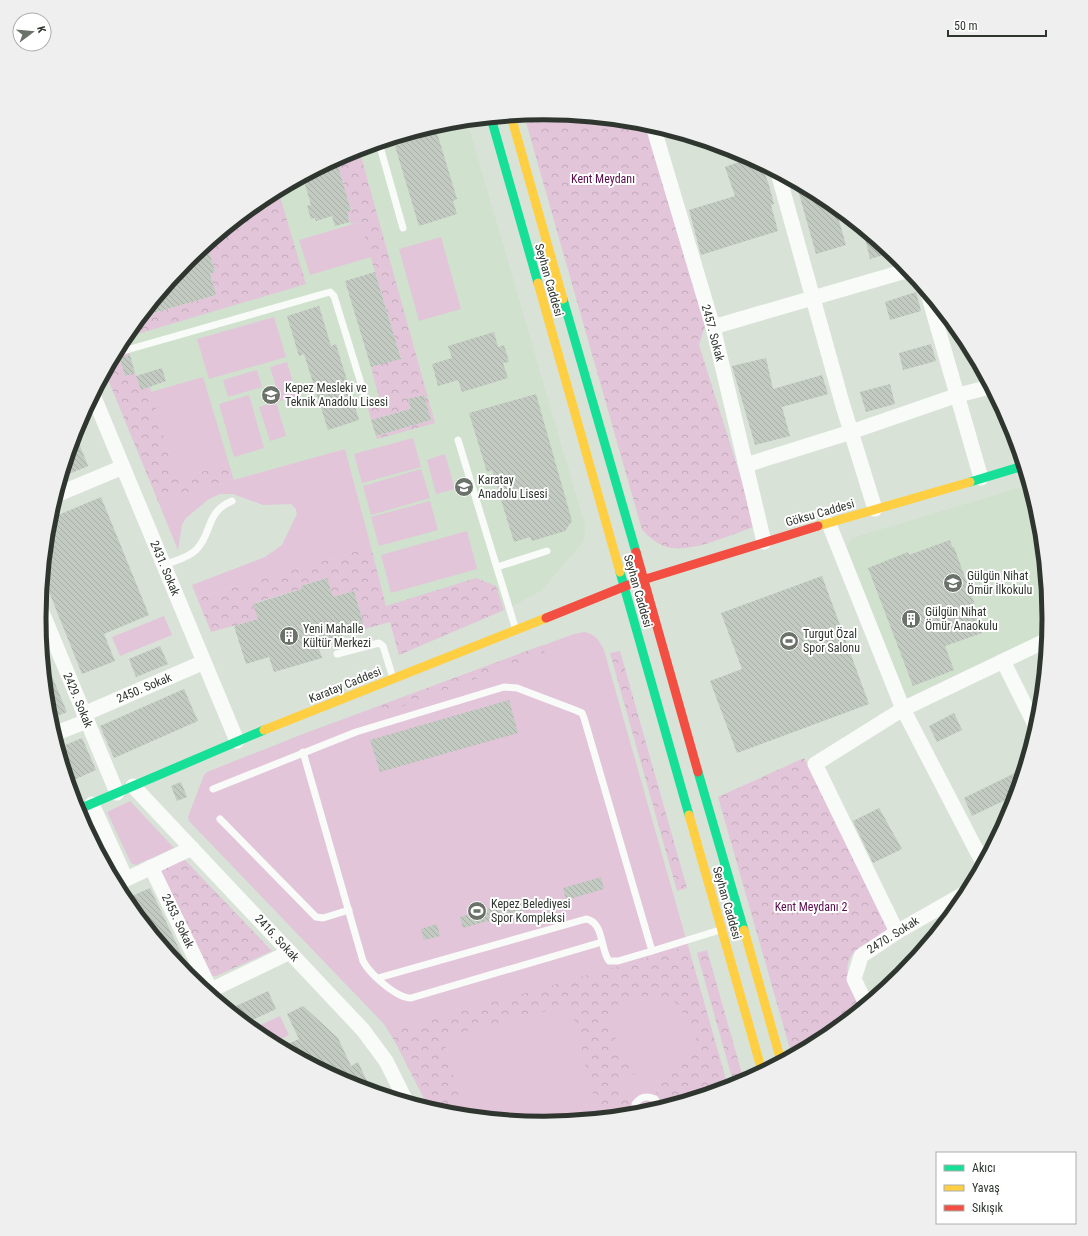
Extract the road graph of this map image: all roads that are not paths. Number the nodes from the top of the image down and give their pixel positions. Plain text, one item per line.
1 (512, 121) edge
2 (492, 123) edge
3 (656, 133) edge
4 (380, 147) edge
5 (780, 180) edge
6 (403, 228) dead end
7 (902, 272) edge
8 (813, 298) junction
9 (932, 306) edge
10 (713, 327) junction
11 (123, 352) edge
12 (986, 388) edge
13 (364, 393) dead end
14 (958, 395) junction
15 (96, 401) edge
16 (851, 432) junction
17 (458, 440) dead end
18 (746, 465) junction
19 (123, 467) junction
20 (1019, 467) edge
21 (981, 478) junction
22 (62, 492) edge
23 (232, 501) dead end
24 (875, 509) junction
25 (829, 524) junction
26 (764, 542) junction
27 (547, 551) dead end
28 (164, 565) junction
29 (497, 567) junction
30 (643, 579) junction
31 (624, 586) junction
32 (46, 622) edge
33 (515, 630) junction
34 (1041, 643) edge
35 (337, 654) dead end
36 (1003, 661) junction
37 (204, 662) junction
38 (393, 679) junction
39 (903, 709) junction
40 (86, 717) junction
41 (1031, 718) edge
42 (60, 731) edge
43 (237, 741) junction
44 (303, 752) junction
45 (133, 786) junction
46 (213, 789) dead end
47 (117, 793) junction
48 (92, 804) junction
49 (83, 807) edge
50 (220, 819) dead end
51 (192, 848) junction
52 (980, 858) edge
53 (151, 867) junction
54 (120, 879) edge
55 (121, 881) edge
56 (949, 908) edge
57 (349, 910) junction
58 (722, 930) junction
59 (896, 932) junction
60 (602, 942) junction
61 (652, 951) junction
62 (290, 952) junction
63 (378, 978) junction
64 (206, 983) edge
65 (215, 991) edge
66 (864, 999) edge
67 (780, 1056) edge
68 (761, 1066) edge
69 (403, 1096) edge
70 (657, 1103) edge
71 (635, 1107) edge

1 - 30 street, Seyhan Caddesi
2 - 31 street, Seyhan Caddesi
3 - 10 street, 2457. Sokak
4 - 6 lane
5 - 8 street
7 - 8 street
8 - 10 street
8 - 16 street
9 - 14 street
10 - 18 street, 2457. Sokak
11 - 13 lane
12 - 14 street
14 - 16 street
14 - 21 street
15 - 19 street, 2431. Sokak
16 - 18 street
16 - 24 street
17 - 29 lane
18 - 26 street, 2457. Sokak
19 - 22 street
19 - 28 street, 2431. Sokak
20 - 21 street, Göksu Caddesi
21 - 24 street, Göksu Caddesi
23 - 28 lane
24 - 25 street, Göksu Caddesi
25 - 26 street, Göksu Caddesi
25 - 39 street
26 - 30 street, Göksu Caddesi
27 - 29 lane
28 - 37 street, 2431. Sokak
29 - 33 lane
30 - 31 street, Göksu Caddesi
30 - 67 street, Seyhan Caddesi
31 - 33 street, Karatay Caddesi
31 - 58 street, Seyhan Caddesi
32 - 40 street, 2429. Sokak
33 - 38 street, Karatay Caddesi
34 - 36 street
35 - 38 lane
36 - 39 street
36 - 41 street
37 - 40 street, 2450. Sokak
37 - 43 street, 2431. Sokak
38 - 43 street, Karatay Caddesi
39 - 52 street
39 - 59 street
40 - 42 street, 2450. Sokak
40 - 47 street, 2429. Sokak
43 - 45 street, Karatay Caddesi
44 - 46 lane
44 - 57 lane
44 - 61 lane
45 - 47 street, Karatay Caddesi
45 - 51 street, 2416. Sokak
47 - 48 street, Karatay Caddesi
48 - 49 street, Karatay Caddesi
48 - 54 street
50 - 57 lane
51 - 53 street
51 - 62 street, 2416. Sokak
53 - 55 street
53 - 64 street, 2453. Sokak
56 - 59 street, 2470. Sokak
57 - 63 lane
58 - 61 lane
58 - 68 street, Seyhan Caddesi
59 - 66 street, 2470. Sokak
60 - 61 lane
60 - 63 lane
60 - 63 lane
62 - 65 street
62 - 69 street, 2416. Sokak
70 - 71 lane

